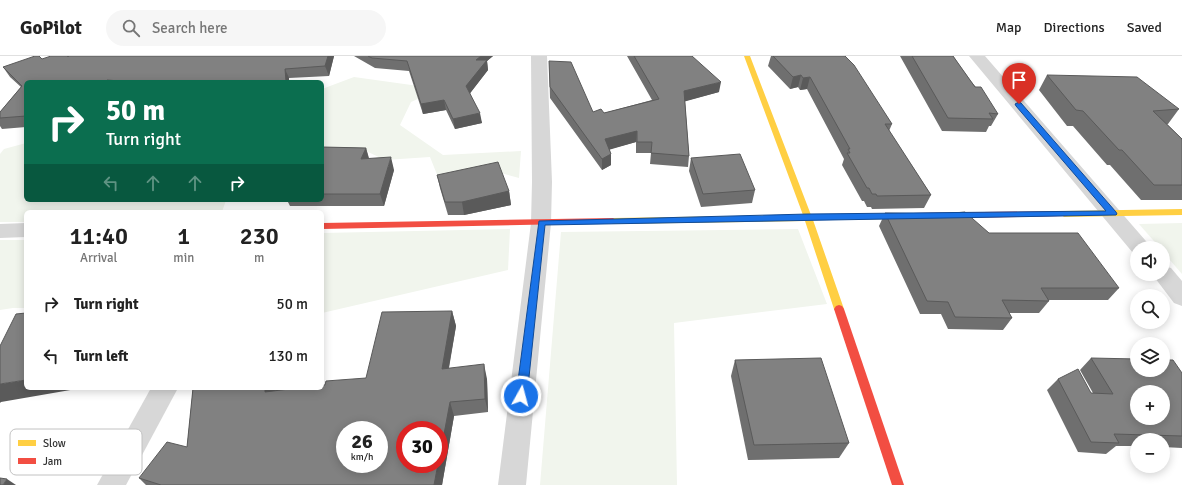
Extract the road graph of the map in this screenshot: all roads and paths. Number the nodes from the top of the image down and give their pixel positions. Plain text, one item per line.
1 (539, 56) edge
2 (747, 56) edge
3 (977, 56) edge
4 (1182, 212) edge
5 (1113, 214) junction
6 (808, 217) junction
7 (542, 223) junction
8 (324, 226) edge
9 (0, 230) edge
10 (24, 230) edge
11 (1136, 241) edge
12 (1169, 281) edge
13 (1182, 297) edge
14 (164, 390) edge
15 (142, 429) edge
16 (117, 475) edge
17 (111, 485) edge
18 (512, 485) edge
19 (898, 485) edge

1 - 7 street
2 - 6 street
3 - 5 street
4 - 5 street
5 - 6 street
5 - 11 street
6 - 7 street
6 - 19 street
7 - 8 street
7 - 18 street
9 - 10 street
12 - 13 street
14 - 15 street
16 - 17 street

